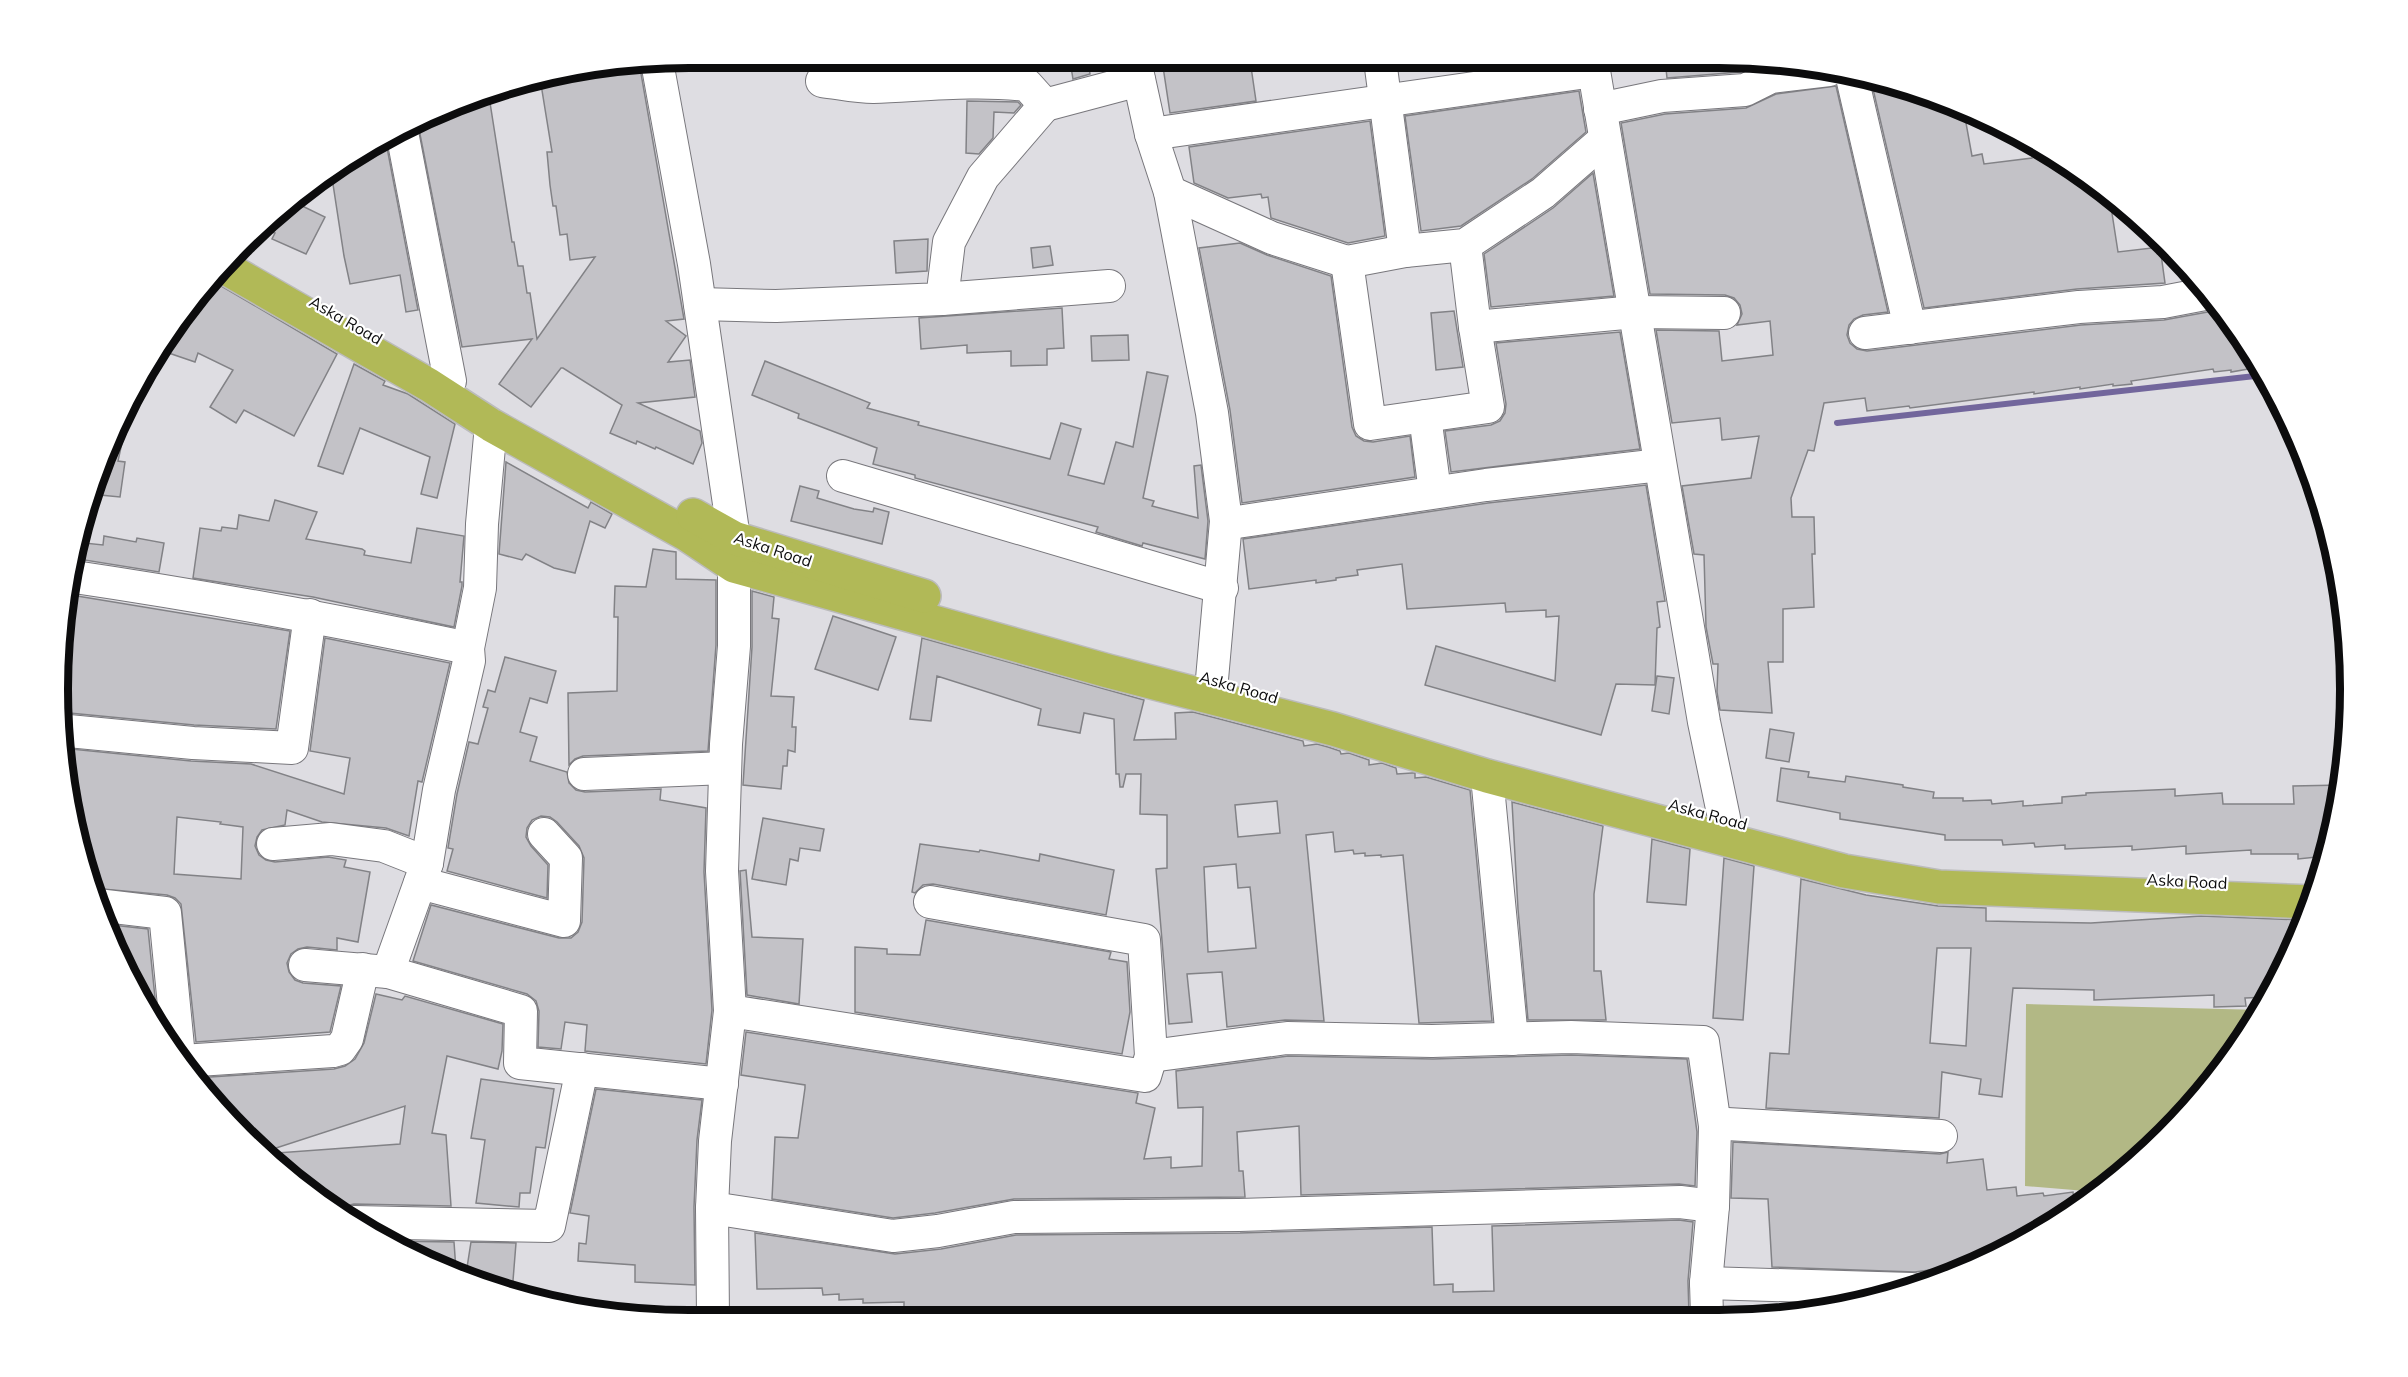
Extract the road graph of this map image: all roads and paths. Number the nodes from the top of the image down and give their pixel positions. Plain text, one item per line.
1 (1381, 68) edge
2 (1576, 68) edge
3 (1594, 68) edge
4 (658, 69) edge
5 (1137, 70) edge
6 (1802, 73) edge
7 (822, 81) dead end
8 (1853, 82) edge
9 (1384, 101) junction
10 (1045, 105) junction
11 (1603, 124) junction
12 (1151, 134) junction
13 (403, 138) edge
14 (1170, 192) junction
15 (1465, 245) junction
16 (1405, 251) junction
17 (241, 258) edge
18 (1347, 262) junction
19 (230, 270) edge
20 (1109, 286) dead end
21 (2199, 295) edge
22 (942, 299) junction
23 (700, 304) junction
24 (1635, 312) junction
25 (1724, 313) dead end
26 (1475, 327) junction
27 (1910, 328) junction
28 (1865, 333) dead end
29 (450, 381) junction
30 (1425, 416) junction
31 (491, 425) junction
32 (1660, 465) junction
33 (843, 476) dead end
34 (1436, 492) junction
35 (1226, 521) junction
36 (734, 552) junction
37 (77, 577) edge
38 (1222, 588) junction
39 (310, 615) junction
40 (468, 648) junction
41 (1212, 679) junction
42 (69, 731) edge
43 (725, 768) junction
44 (584, 774) dead end
45 (1488, 776) junction
46 (1725, 829) junction
47 (544, 834) dead end
48 (273, 844) dead end
49 (424, 873) junction
50 (2308, 887) edge
51 (930, 902) dead end
52 (2303, 902) edge
53 (107, 906) edge
54 (305, 965) dead end
55 (376, 971) junction
56 (730, 1011) junction
57 (1512, 1039) junction
58 (179, 1044) edge
59 (1151, 1056) junction
60 (190, 1059) edge
61 (582, 1069) junction
62 (722, 1084) junction
63 (1715, 1126) junction
64 (1941, 1136) dead end
65 (1713, 1206) junction
66 (712, 1208) junction
67 (372, 1222) edge
68 (1706, 1283) junction
69 (1880, 1288) edge
70 (713, 1310) edge
71 (1707, 1310) edge

1 - 9 street
2 - 9 street
3 - 11 street
4 - 23 street
5 - 10 street
5 - 12 street
6 - 11 street
7 - 10 street
8 - 27 street
9 - 12 street
9 - 16 street
10 - 22 street
11 - 15 street
11 - 24 street
12 - 14 street
13 - 29 street
14 - 18 street
14 - 35 street
15 - 16 street
15 - 26 street
16 - 18 street
17 - 29 highway, Aska Road
18 - 30 street
19 - 31 highway
20 - 22 street
21 - 27 street
22 - 23 street
23 - 36 street
24 - 25 street
24 - 26 street
24 - 32 street
26 - 30 street
27 - 28 street
29 - 36 highway, Aska Road
30 - 34 street
31 - 36 highway
31 - 40 street
32 - 34 street
32 - 46 street
33 - 38 street
34 - 35 street
35 - 38 street
36 - 41 highway, Aska Road
36 - 43 street
36 - 45 highway
37 - 39 street
38 - 41 street
39 - 40 street
39 - 42 street
40 - 49 street
41 - 46 highway, Aska Road
43 - 44 street
43 - 56 street
45 - 46 highway
45 - 57 street
46 - 50 highway, Aska Road
46 - 52 highway
47 - 49 street
48 - 49 street
49 - 55 street
51 - 59 street
53 - 58 street
54 - 55 street
55 - 60 street
55 - 61 street
56 - 59 street
56 - 62 street
57 - 59 street
57 - 63 street
61 - 62 street
61 - 67 street
62 - 66 street
63 - 64 street
63 - 65 street
65 - 66 street
65 - 68 street
66 - 70 street
68 - 69 street
68 - 71 street

